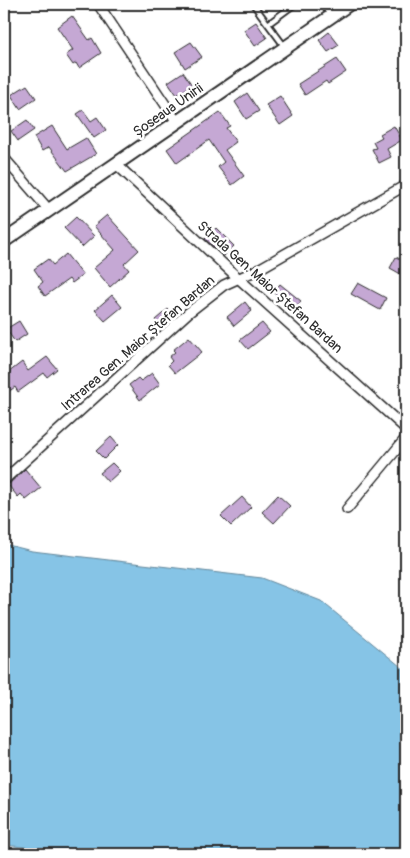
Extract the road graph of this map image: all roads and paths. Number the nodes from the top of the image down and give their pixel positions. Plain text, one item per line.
1 (98, 4) edge
2 (253, 4) edge
3 (296, 4) edge
4 (323, 4) edge
5 (349, 4) edge
6 (331, 16) junction
7 (268, 24) junction
8 (285, 48) junction
9 (177, 122) junction
10 (4, 158) edge
11 (116, 164) junction
12 (406, 185) edge
13 (49, 210) junction
14 (4, 241) edge
15 (237, 277) junction
16 (406, 429) edge
17 (406, 438) edge
18 (4, 480) edge
19 (347, 509) dead end

1 - 9 street
2 - 7 lane
3 - 7 lane
4 - 6 lane
5 - 6 main road, Șoseaua Unirii
6 - 8 main road, Șoseaua Unirii
7 - 8 lane
8 - 9 main road, Șoseaua Unirii
9 - 11 main road, Șoseaua Unirii
10 - 13 street
11 - 13 main road, Șoseaua Unirii
11 - 15 street, Strada Gen. Maior Ștefan Bardan
12 - 15 street, Intrarea Gen. Maior Ștefan Bardan
13 - 14 main road, Șoseaua Unirii
15 - 16 street, Strada Gen. Maior Ștefan Bardan
15 - 18 street, Intrarea Gen. Maior Ștefan Bardan
17 - 19 street

